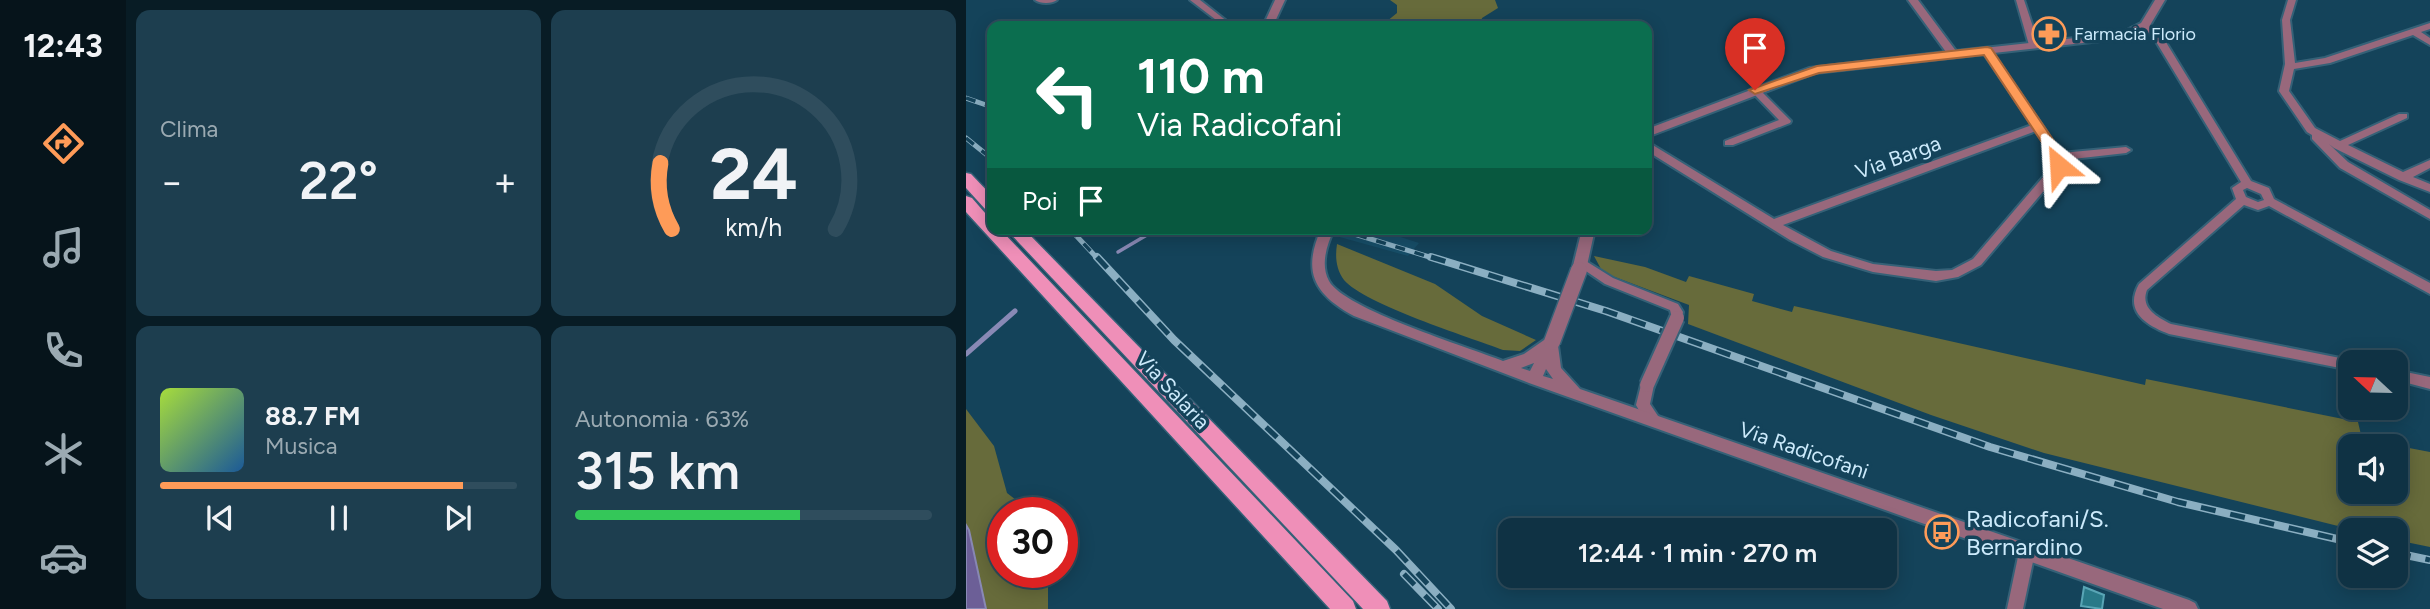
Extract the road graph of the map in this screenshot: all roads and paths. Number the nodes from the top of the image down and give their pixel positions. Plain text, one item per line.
1 (1039, 0) edge
2 (1053, 0) edge
3 (1194, 0) edge
4 (1280, 0) edge
5 (1913, 0) edge
6 (2020, 0) edge
7 (2160, 0) edge
8 (2292, 0) edge
9 (1222, 21) edge
10 (1270, 21) edge
11 (2145, 25) junction
12 (2430, 26) edge
13 (2414, 32) junction
14 (2430, 42) edge
15 (2034, 45) junction
16 (1987, 51) junction
17 (1954, 55) junction
18 (2290, 67) junction
19 (1755, 90) junction
20 (2403, 116) dead end
21 (2037, 127) junction
22 (2311, 130) junction
23 (1652, 131) edge
24 (1729, 143) dead end
25 (2338, 146) junction
26 (1652, 149) edge
27 (2126, 150) dead end
28 (2058, 158) junction
29 (2430, 164) edge
30 (2403, 177) junction
31 (966, 178) edge
32 (2247, 184) junction
33 (2430, 188) edge
34 (2242, 200) junction
35 (987, 201) edge
36 (966, 202) edge
37 (2270, 202) junction
38 (2430, 215) edge
39 (1773, 224) junction
40 (987, 226) edge
41 (995, 235) edge
42 (1020, 235) edge
43 (1326, 235) edge
44 (1588, 235) edge
45 (1580, 266) junction
46 (2430, 289) edge
47 (1547, 352) junction
48 (2338, 363) edge
49 (1501, 367) junction
50 (2408, 378) edge
51 (1534, 379) junction
52 (2430, 383) edge
53 (1580, 394) junction
54 (1653, 419) junction
55 (2027, 552) junction
56 (1344, 608) edge
57 (1379, 609) edge
58 (2015, 609) edge
59 (2189, 609) edge

1 - 2 street
3 - 9 street
4 - 10 street
5 - 17 street
6 - 15 street
7 - 11 street
8 - 18 street
11 - 15 street
11 - 32 street
12 - 13 street
13 - 14 street
13 - 18 street
15 - 16 street
16 - 17 street
16 - 21 street
17 - 19 street
18 - 22 street
19 - 23 street
19 - 24 street
20 - 25 street
21 - 28 street
21 - 39 street, Via Barga
22 - 25 street
22 - 38 street
25 - 30 street
26 - 39 street
27 - 28 street
28 - 39 street
29 - 30 street
30 - 33 street
31 - 35 main road
32 - 34 street
32 - 37 street
34 - 37 street
34 - 48 street
36 - 40 main road, Via Salaria
37 - 46 street
41 - 56 main road, Via Salaria
42 - 57 main road, Via Salaria
43 - 49 street, Via Radicofani
44 - 45 street
45 - 47 street, bridge
45 - 54 street, bridge
47 - 49 street
47 - 51 street
47 - 53 street
49 - 51 street, Via Radicofani
50 - 52 street
51 - 53 street, Via Radicofani
53 - 54 street, Via Radicofani
54 - 55 street, Via Radicofani
55 - 58 street
55 - 59 street, Via Radicofani

